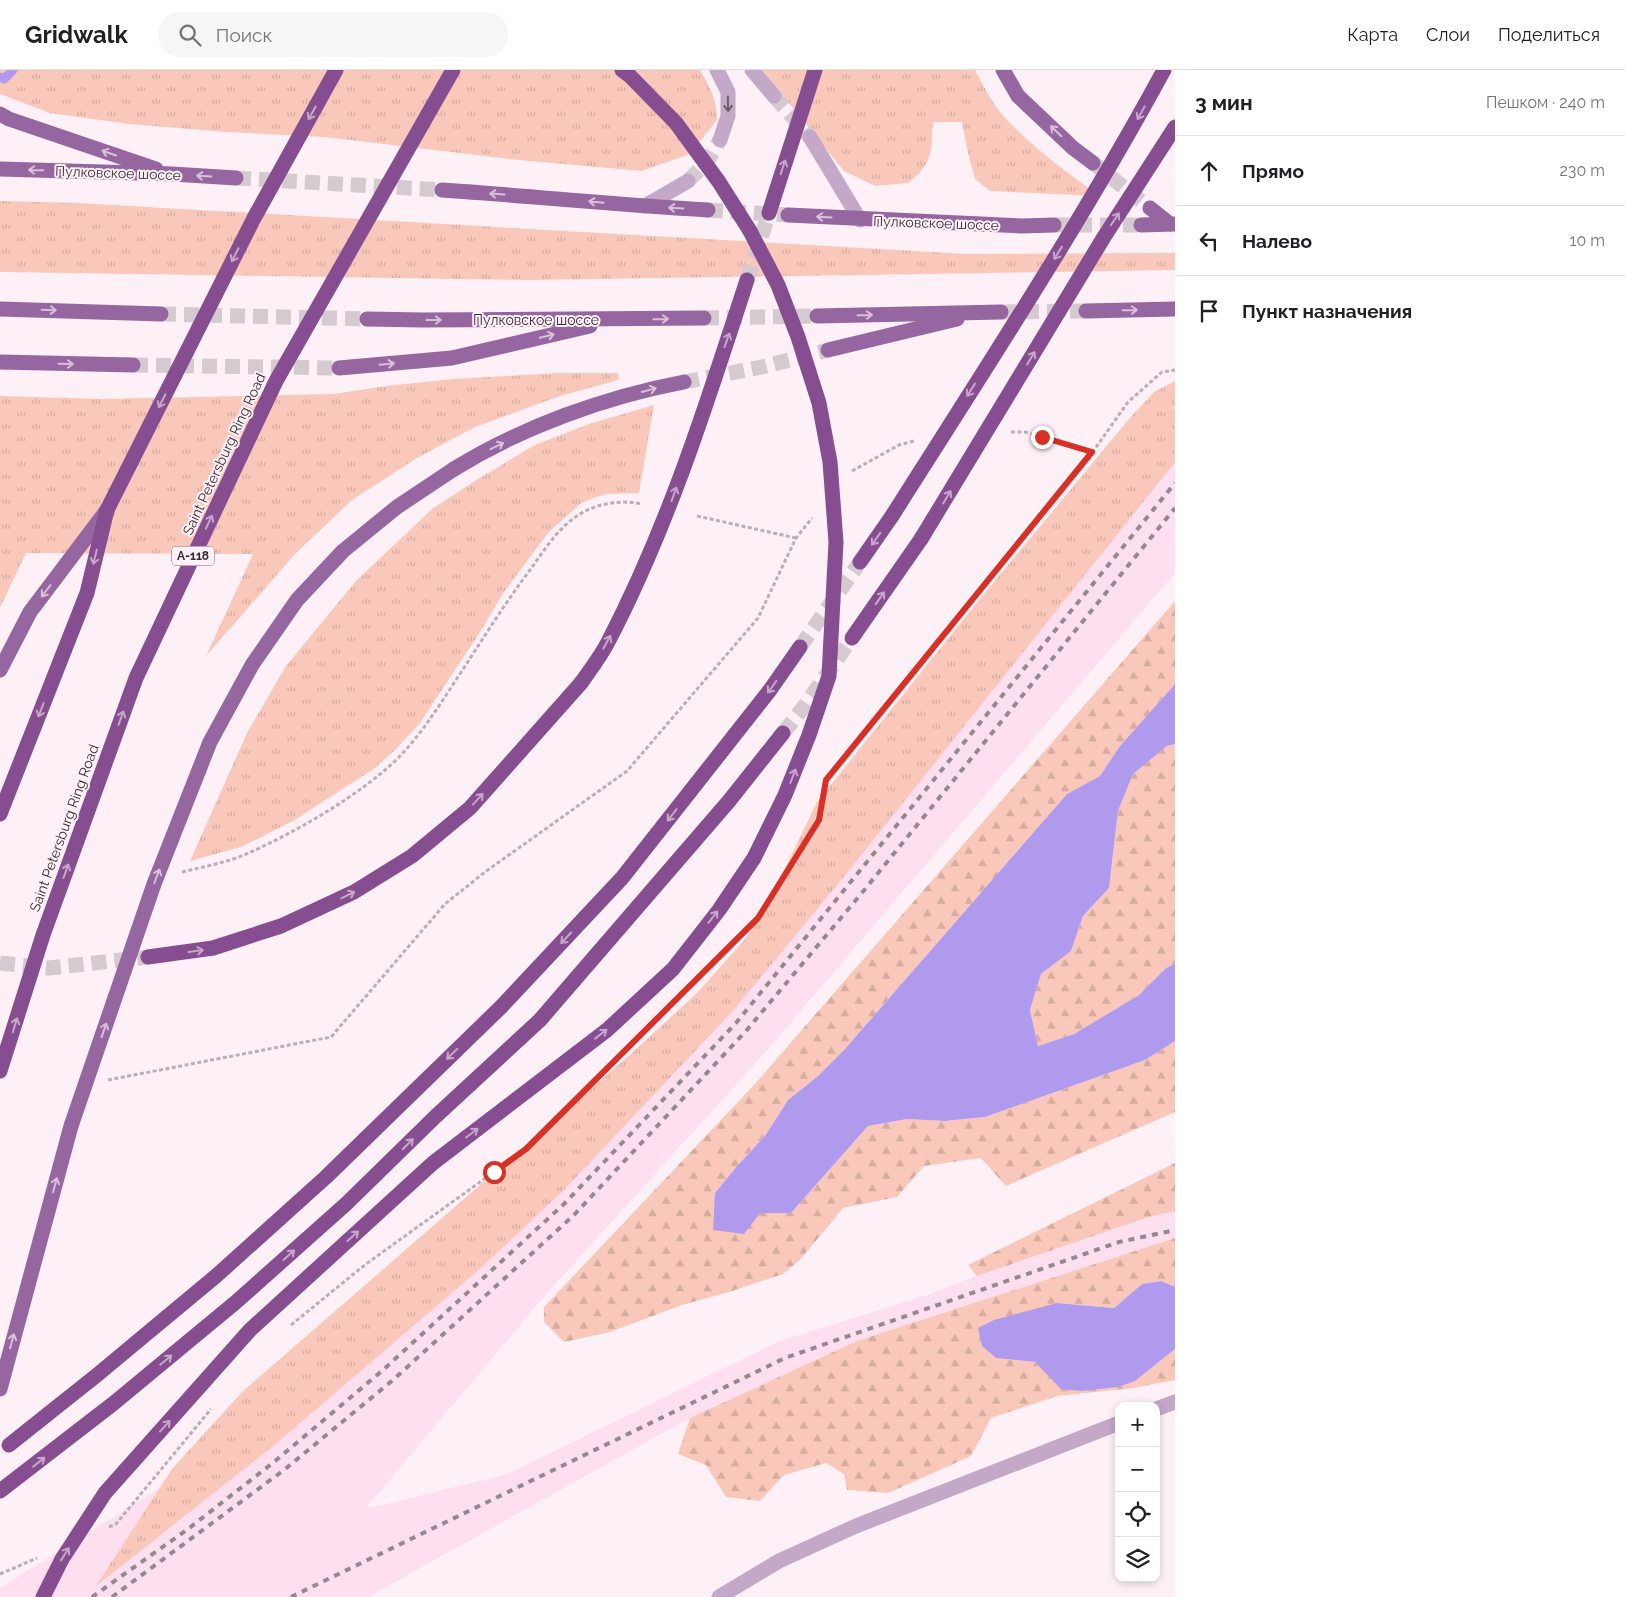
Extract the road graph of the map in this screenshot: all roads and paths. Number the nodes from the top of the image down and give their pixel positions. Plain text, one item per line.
1 (336, 70) edge
2 (452, 70) edge
3 (622, 70) edge
4 (717, 70) edge
5 (752, 70) edge
6 (814, 70) edge
7 (1003, 70) edge
8 (1164, 70) edge
9 (774, 96) tunnel mouth
10 (0, 114) edge
11 (1175, 127) edge
12 (810, 137) tunnel mouth
13 (720, 140) tunnel mouth
14 (1093, 163) tunnel mouth
15 (0, 169) edge
16 (172, 174) junction
17 (236, 178) tunnel mouth
18 (688, 181) tunnel mouth
19 (442, 190) tunnel mouth
20 (645, 206) junction
21 (1150, 208) tunnel mouth
22 (708, 210) tunnel mouth
23 (768, 213) tunnel mouth
24 (788, 215) tunnel mouth
25 (860, 220) junction
26 (1173, 224) edge
27 (1054, 225) tunnel mouth
28 (1140, 225) tunnel mouth
29 (747, 280) tunnel mouth
30 (0, 309) edge
31 (1175, 310) edge
32 (1086, 311) tunnel mouth
33 (985, 312) junction
34 (1001, 312) tunnel mouth
35 (161, 314) tunnel mouth
36 (817, 316) tunnel mouth
37 (704, 318) tunnel mouth
38 (368, 319) tunnel mouth
39 (619, 319) junction
40 (828, 350) tunnel mouth
41 (0, 362) edge
42 (133, 365) tunnel mouth
43 (339, 368) tunnel mouth
44 (1175, 370) edge
45 (684, 382) tunnel mouth
46 (1008, 432) dead end
47 (1092, 452) junction
48 (642, 504) dead end
49 (107, 510) junction
50 (697, 516) dead end
51 (796, 538) dead end
52 (860, 562) tunnel mouth
53 (758, 618) dead end
54 (852, 638) tunnel mouth
55 (800, 647) tunnel mouth
56 (0, 670) edge
57 (783, 733) tunnel mouth
58 (0, 814) edge
59 (182, 872) dead end
60 (148, 957) tunnel mouth
61 (0, 1071) edge
62 (105, 1080) dead end
63 (285, 1330) dead end
64 (0, 1388) edge
65 (1175, 1402) edge
66 (1160, 1408) edge
67 (212, 1409) dead end
68 (1115, 1425) edge
69 (9, 1445) dead end
70 (0, 1492) edge
71 (108, 1528) dead end
72 (46, 1554) dead end
73 (0, 1574) edge
74 (43, 1597) edge
75 (719, 1597) edge

1 -> 49 highway, bridge
61 -> 2 highway, Saint Petersburg Ring Road / А-118, bridge
74 -> 3 highway, bridge
4 -> 13 street
5 - 9 street
23 -> 6 highway, bridge
14 -> 7 main road
8 -> 52 highway, bridge
16 -> 10 main road
54 -> 11 highway, bridge
12 - 25 street
16 -> 15 main road, Пулковское шоссе
17 -> 16 main road, Пулковское шоссе
18 - 20 street
20 -> 19 main road
22 -> 20 main road
21 - 26 main road
25 -> 24 main road, Пулковское шоссе
25 - 27 main road, Пулковское шоссе
26 - 28 main road
60 -> 29 highway, bridge
30 -> 35 main road
32 -> 31 main road
33 - 34 main road
36 -> 33 main road
33 - 40 main road
39 -> 37 main road, Пулковское шоссе
38 -> 39 main road, Пулковское шоссе
43 -> 39 main road
41 -> 42 main road
44 - 47 path
64 -> 45 main road, bridge
46 - 47 path
47 - 63 path
48 - 59 path
49 -> 56 main road
49 -> 58 highway
50 - 51 path
53 - 62 path
55 -> 69 highway
70 -> 57 highway
65 - 66 street
67 - 71 path
68 - 75 street
72 - 73 path

